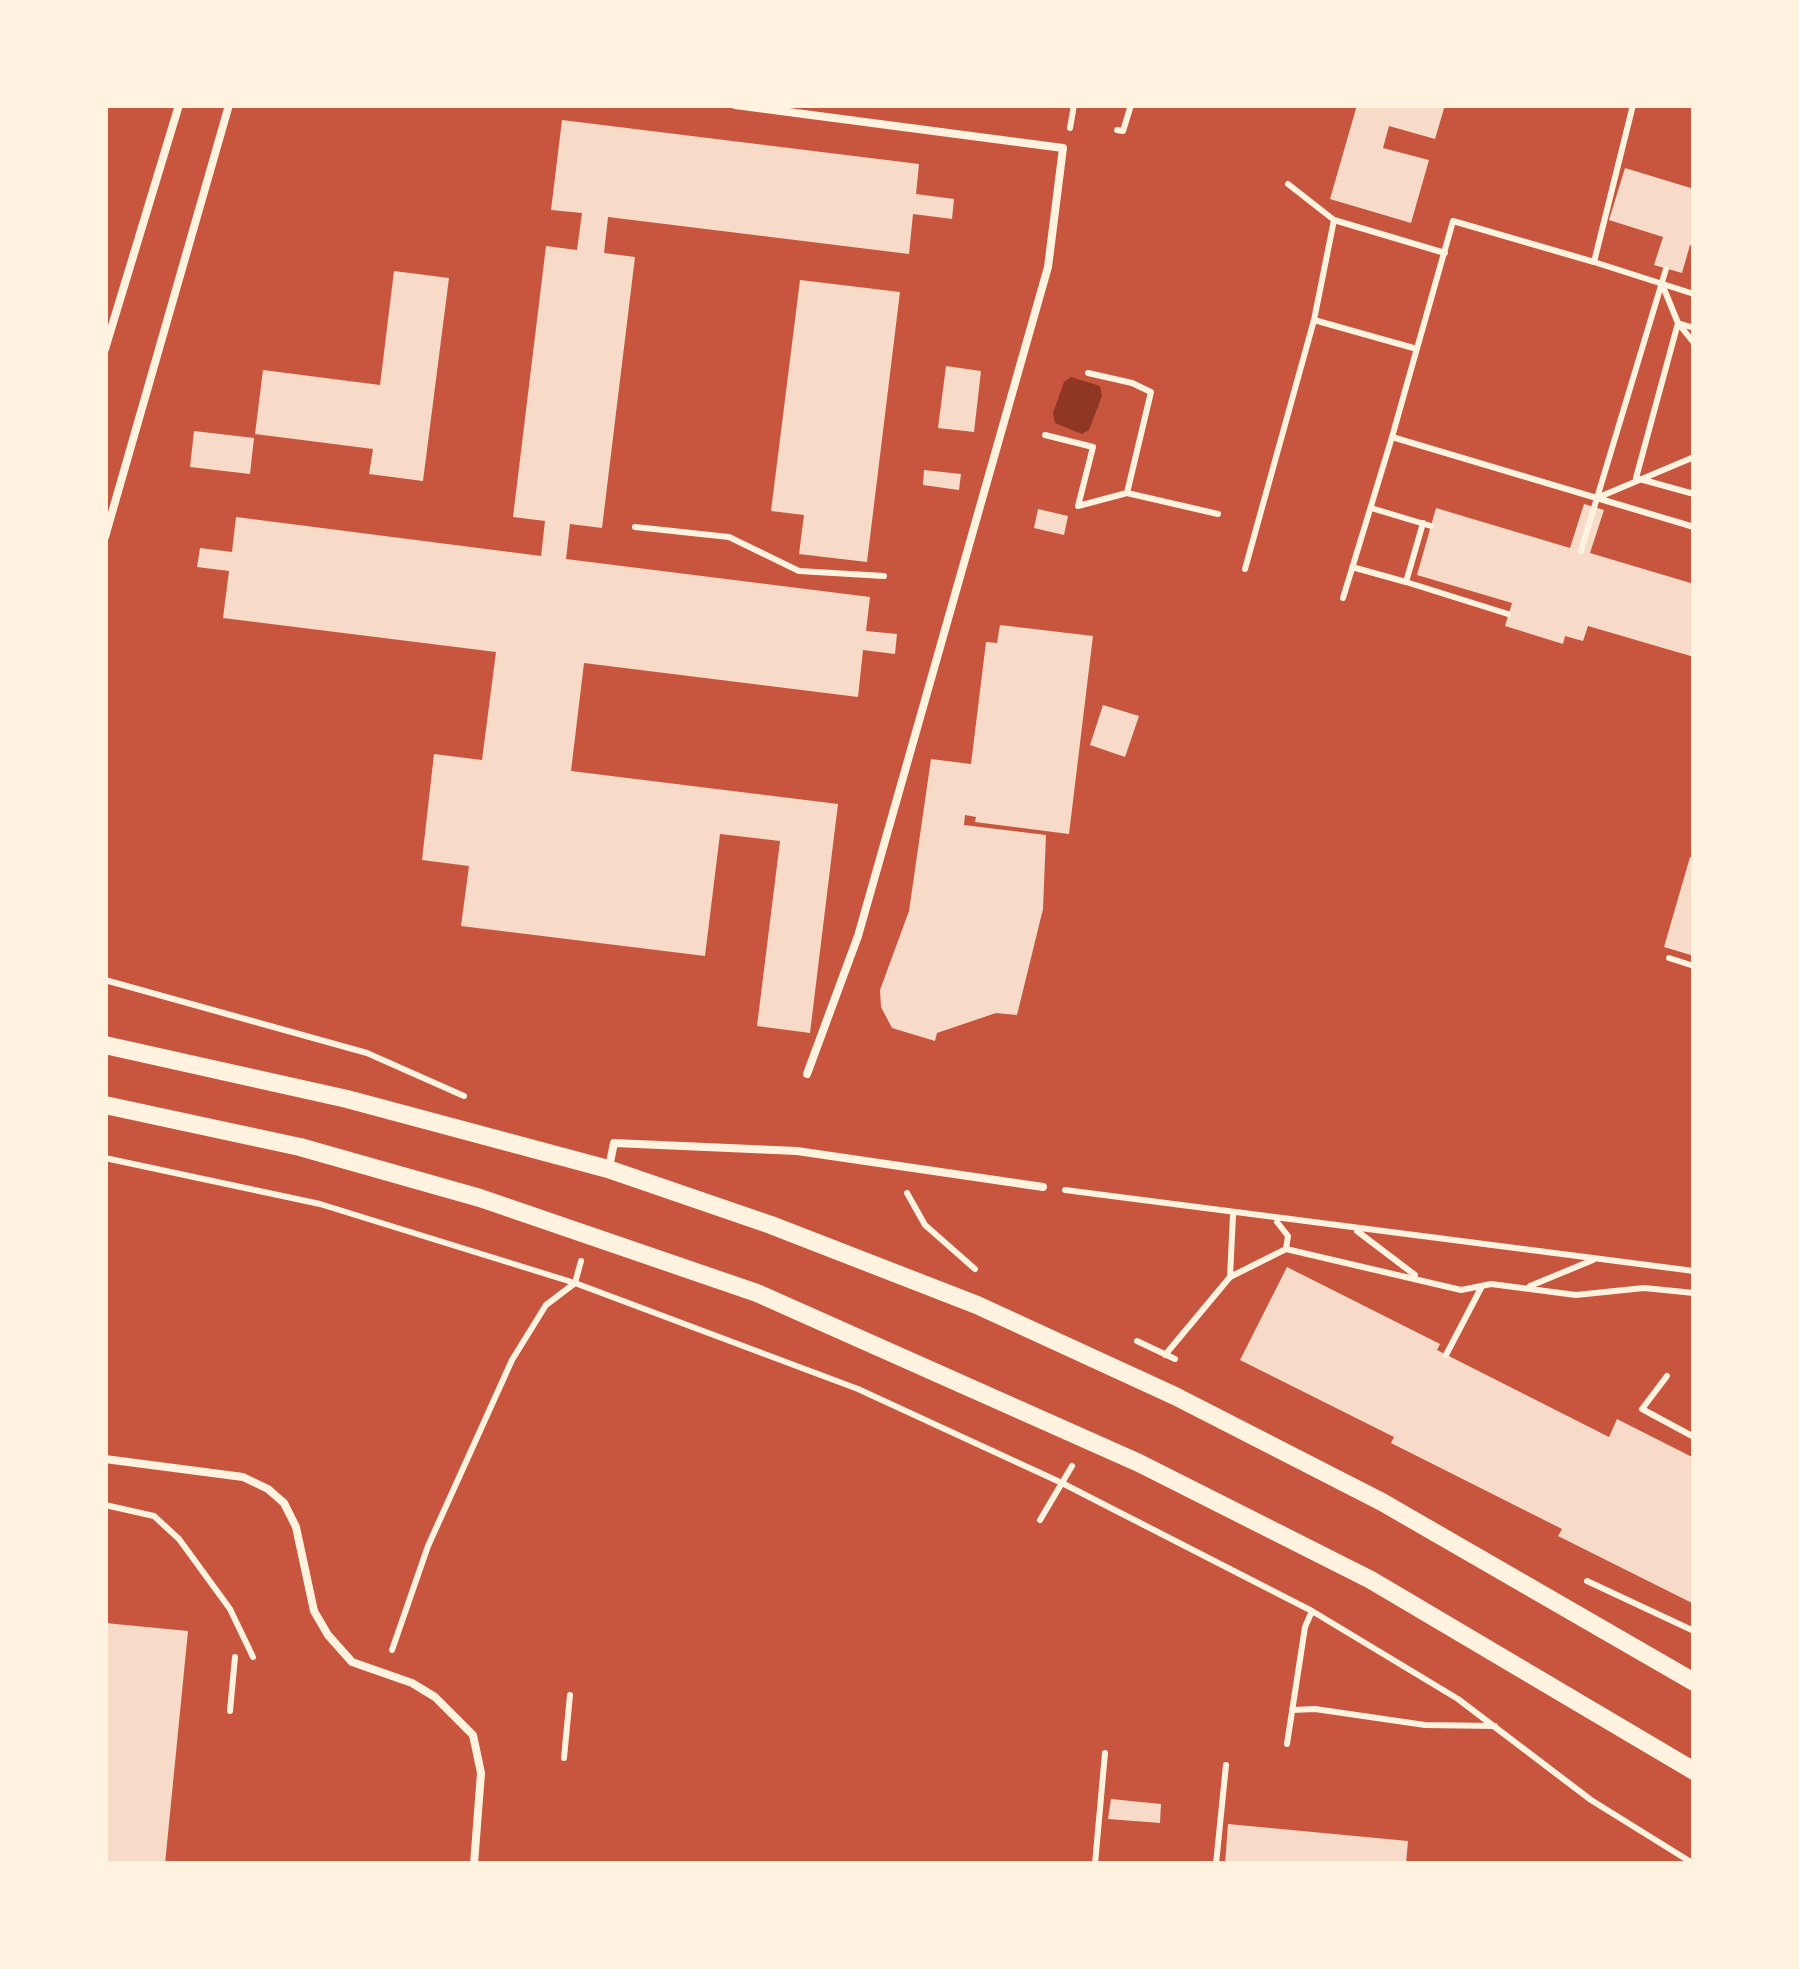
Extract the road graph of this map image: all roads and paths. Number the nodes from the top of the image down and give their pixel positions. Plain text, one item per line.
1 (179, 105) edge
2 (228, 105) edge
3 (735, 105) edge
4 (1131, 105) edge
5 (1633, 105) edge
6 (1117, 130) dead end
7 (1288, 184) dead end
8 (1334, 220) junction
9 (1444, 253) junction
10 (1594, 262) junction
11 (1666, 269) dead end
12 (1662, 284) junction
13 (1694, 294) edge
14 (1314, 320) junction
15 (1678, 323) junction
16 (1694, 328) edge
17 (1694, 343) edge
18 (105, 349) edge
19 (1417, 349) junction
20 (1088, 373) dead end
21 (1045, 434) dead end
22 (1392, 437) junction
23 (1694, 457) edge
24 (1636, 478) junction
25 (1127, 494) junction
26 (1694, 494) edge
27 (1597, 498) junction
28 (1371, 508) junction
29 (1218, 514) dead end
30 (635, 527) dead end
31 (1694, 527) edge
32 (105, 538) edge
33 (1582, 551) dead end
34 (1352, 568) junction
35 (1245, 569) dead end
36 (884, 576) dead end
37 (1406, 582) junction
38 (1344, 598) dead end
39 (1508, 614) dead end
40 (1669, 958) dead end
41 (1694, 966) edge
42 (105, 980) edge
43 (105, 1046) edge
44 (807, 1074) dead end
45 (472, 1100) dead end
46 (105, 1105) edge
47 (105, 1158) edge
48 (608, 1169) junction
49 (1043, 1186) joint
50 (1233, 1215) junction
51 (1276, 1220) junction
52 (1356, 1230) junction
53 (1286, 1248) junction
54 (1594, 1259) junction
55 (1694, 1271) edge
56 (1230, 1276) junction
57 (1417, 1276) junction
58 (575, 1283) junction
59 (1482, 1286) junction
60 (1529, 1286) junction
61 (1694, 1293) edge
62 (1166, 1354) dead end
63 (1446, 1355) dead end
64 (1666, 1376) dead end
65 (1694, 1436) edge
66 (105, 1459) edge
67 (1062, 1483) junction
68 (105, 1505) edge
69 (1040, 1520) dead end
70 (1312, 1611) junction
71 (235, 1657) dead end
72 (253, 1657) dead end
73 (384, 1674) junction
74 (1694, 1682) edge
75 (570, 1695) dead end
76 (1292, 1710) junction
77 (230, 1711) dead end
78 (1499, 1726) junction
79 (1287, 1744) dead end
80 (1106, 1753) dead end
81 (564, 1758) dead end
82 (1226, 1765) dead end
83 (1694, 1772) edge
84 (474, 1864) edge
85 (1095, 1864) edge
86 (1216, 1864) edge
87 (1694, 1864) edge

1 - 18 lane
2 - 32 lane
3 - 44 lane
4 - 6 path
5 - 10 path
7 - 8 path
8 - 9 path
8 - 14 path
9 - 10 path
9 - 19 path
10 - 12 path
11 - 12 path
12 - 13 path
12 - 15 path
12 - 27 path
14 - 19 path
14 - 35 path
15 - 16 path
15 - 17 path
15 - 24 path
19 - 22 path
20 - 25 path
21 - 25 path
22 - 27 path
22 - 28 path
23 - 24 path
24 - 26 path
24 - 27 path
25 - 29 path
27 - 31 path
27 - 33 path
28 - 34 path
28 - 37 path
30 - 36 path
34 - 37 path
34 - 38 path
37 - 39 path
40 - 41 path
42 - 45 path
43 - 48 street
46 - 83 street
47 - 58 path
48 - 49 lane
48 - 74 street
49 - 50 path
50 - 51 path
50 - 56 path
51 - 52 path
51 - 53 path
52 - 54 path
52 - 57 path
53 - 56 path
53 - 57 path
54 - 55 path
54 - 60 path
56 - 62 path
57 - 59 path
58 - 67 path
58 - 73 path
59 - 60 path
59 - 63 path
60 - 61 path
64 - 65 path
66 - 73 lane
67 - 69 path
67 - 70 path
68 - 72 path
70 - 76 path
70 - 78 path
71 - 77 path
73 - 84 lane
75 - 81 path
76 - 78 path
76 - 79 path
78 - 87 path
80 - 85 path
82 - 86 path

